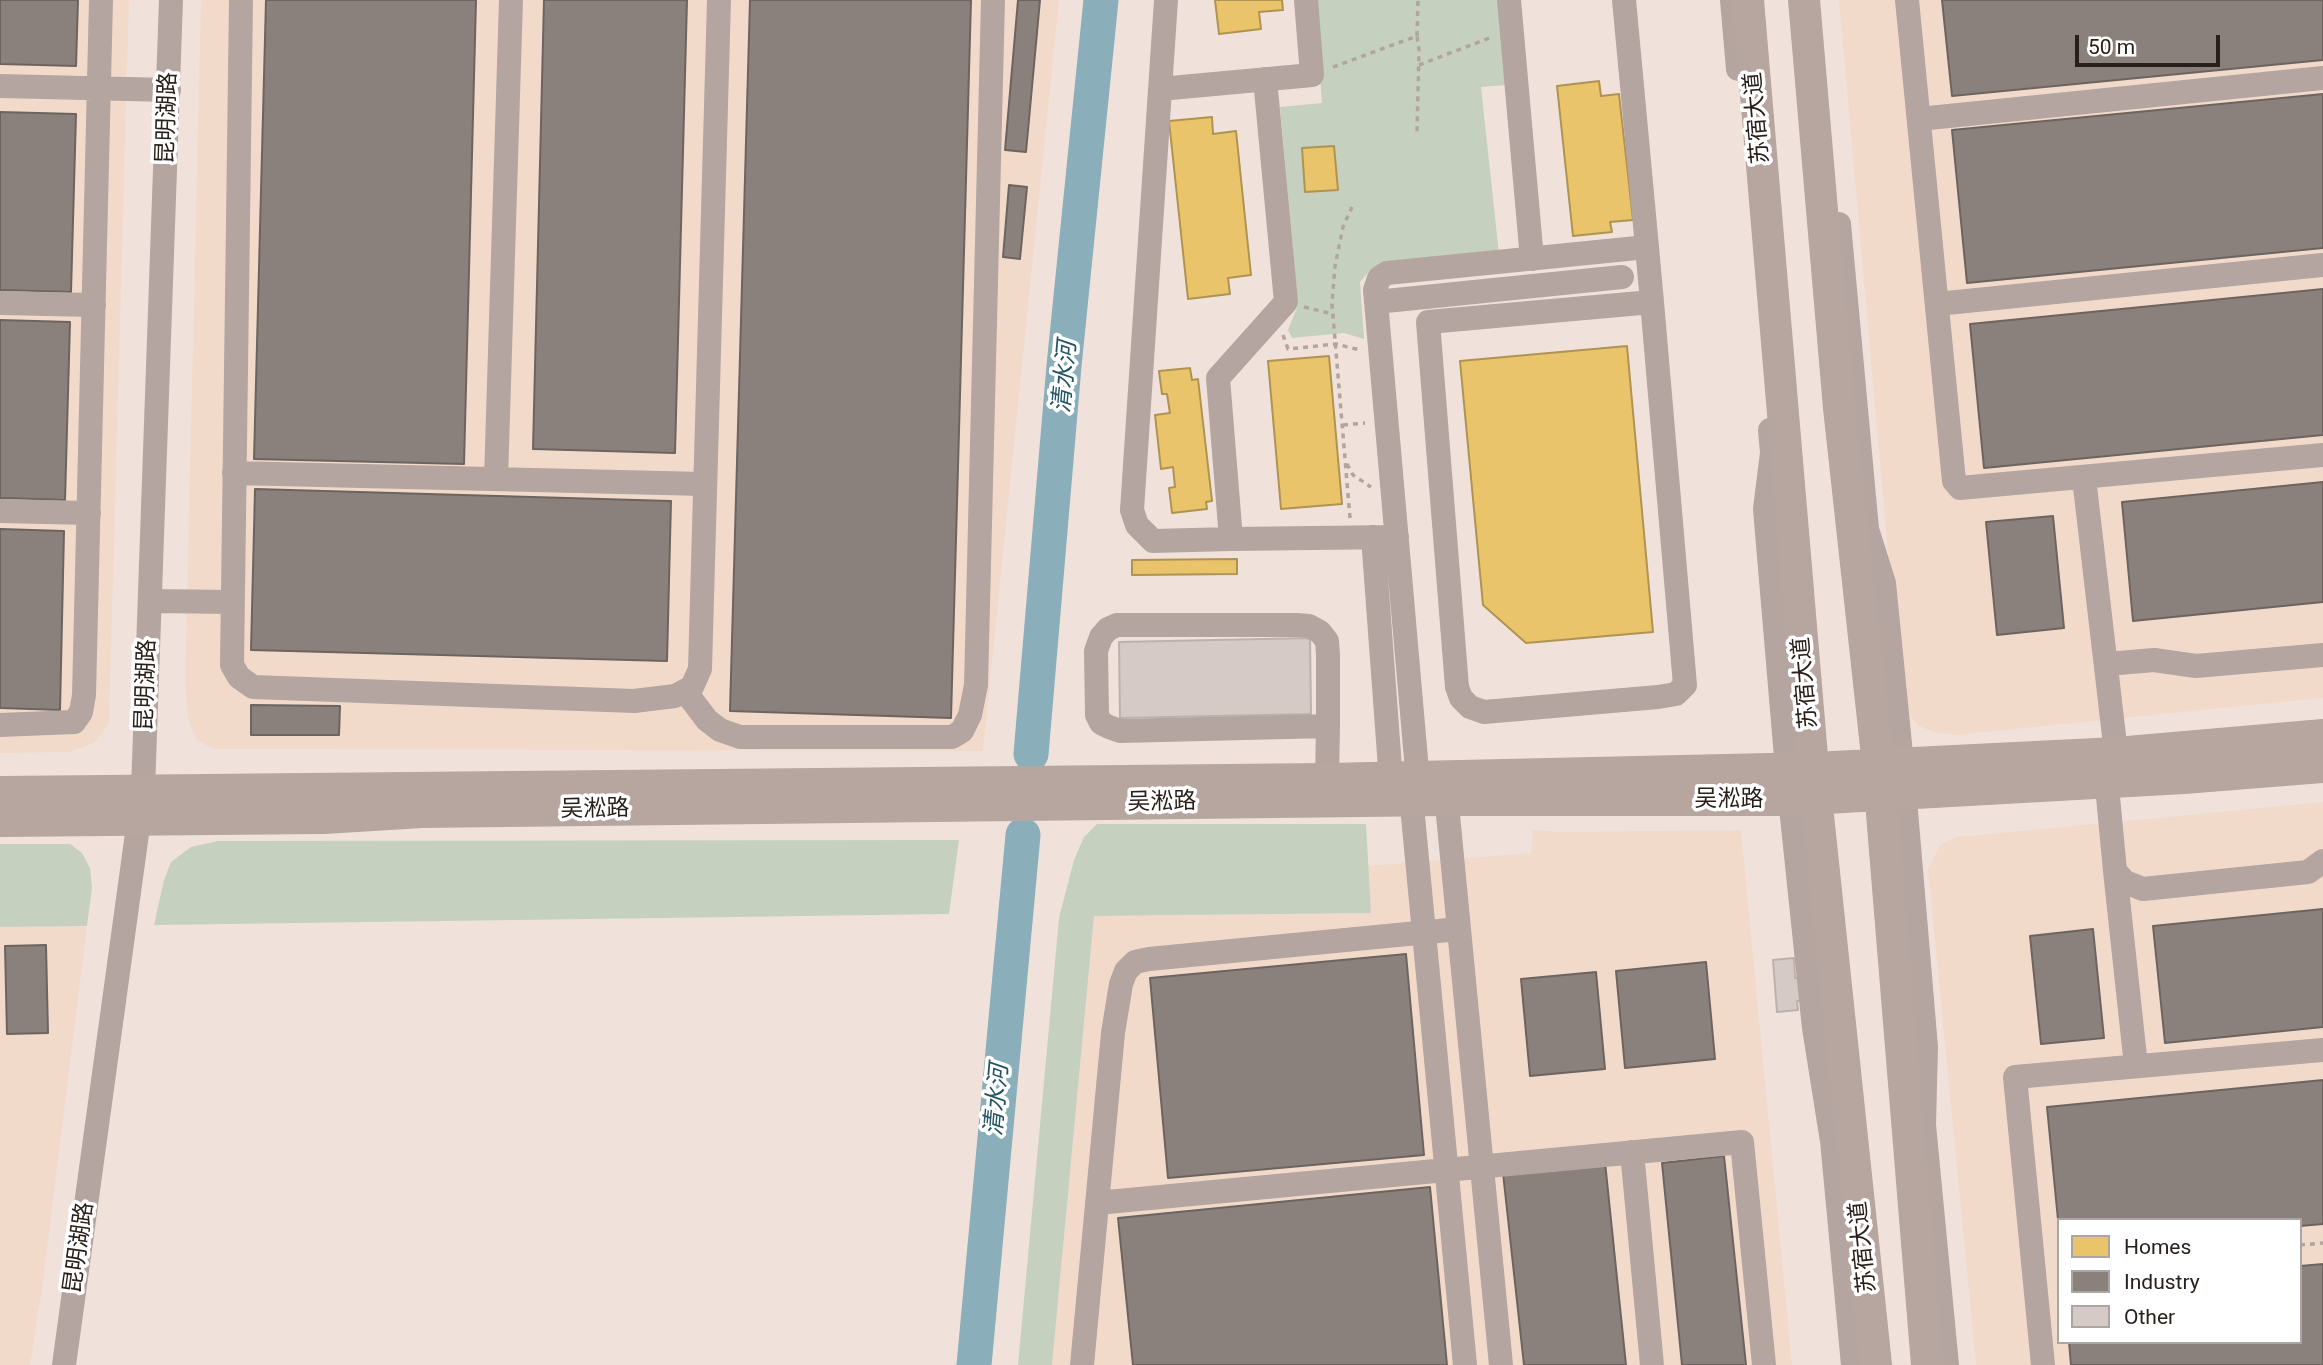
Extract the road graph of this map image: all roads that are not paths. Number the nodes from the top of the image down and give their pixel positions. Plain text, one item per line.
1 (101, 0) edge
2 (171, 0) edge
3 (241, 0) edge
4 (511, 0) edge
5 (719, 0) edge
6 (993, 0) edge
7 (1166, 0) edge
8 (1306, 0) edge
9 (1509, 0) edge
10 (1624, 0) edge
11 (1732, 0) edge
12 (1748, 0) edge
13 (1804, 0) edge
14 (1818, 0) edge
15 (1907, 0) edge
16 (2323, 78) edge
17 (1265, 79) junction
18 (0, 86) edge
19 (99, 89) junction
20 (1160, 89) junction
21 (169, 90) junction
22 (1919, 119) junction
23 (1647, 247) junction
24 (1520, 260) junction
25 (2323, 265) edge
26 (1622, 276) dead end
27 (1511, 288) junction
28 (1376, 302) junction
29 (1652, 302) junction
30 (0, 303) edge
31 (1937, 304) junction
32 (94, 305) junction
33 (1515, 314) junction
34 (2323, 455) edge
35 (234, 472) junction
36 (2084, 478) junction
37 (496, 479) junction
38 (705, 484) junction
39 (0, 511) edge
40 (89, 513) junction
41 (1374, 537) junction
42 (1231, 539) junction
43 (150, 601) junction
44 (232, 602) junction
45 (2323, 655) edge
46 (2107, 664) junction
47 (685, 691) junction
48 (0, 725) edge
49 (1328, 726) junction
50 (2323, 735) edge
51 (2109, 763) junction
52 (2323, 766) edge
53 (1327, 779) junction
54 (1891, 779) junction
55 (1802, 784) junction
56 (1417, 789) junction
57 (0, 792) edge
58 (141, 805) junction
59 (0, 821) edge
60 (2323, 861) edge
61 (2115, 871) junction
62 (1459, 929) junction
63 (1424, 932) junction
64 (2323, 1050) edge
65 (2136, 1066) junction
66 (1632, 1152) junction
67 (1482, 1166) junction
68 (1447, 1170) junction
69 (1097, 1203) junction
70 (64, 1365) edge
71 (1082, 1365) edge
72 (1465, 1365) edge
73 (1501, 1365) edge
74 (1652, 1365) edge
75 (1764, 1365) edge
76 (1853, 1365) edge
77 (1877, 1365) edge
78 (1927, 1365) edge
79 (1947, 1365) edge
80 (2043, 1365) edge

1 - 19 street
2 - 21 street, 昆明湖路
3 - 35 street
4 - 37 street
5 - 38 street
6 - 47 street
7 - 20 street
8 - 17 street
9 - 24 street
10 - 23 street
11 - 55 street
12 - 55 main road, 苏宿大道
13 - 54 main road
14 - 54 street
15 - 22 street
16 - 22 street
17 - 20 street
17 - 42 street
18 - 19 street
19 - 21 street
19 - 32 street
20 - 42 street
21 - 43 street, 昆明湖路
22 - 31 street
23 - 24 street
23 - 29 street
24 - 27 street
24 - 28 street
25 - 31 street
26 - 27 street
27 - 28 street
27 - 33 street
28 - 41 street
29 - 33 street
29 - 33 street
30 - 32 street
31 - 36 street
32 - 40 street
34 - 36 street
35 - 37 street
35 - 44 street
36 - 46 street
37 - 38 street
38 - 47 street
39 - 40 street
40 - 48 street
41 - 42 street
41 - 56 street
43 - 44 street
43 - 58 street, 昆明湖路
44 - 47 street
45 - 46 street
46 - 51 street
49 - 49 street
49 - 53 street
50 - 51 main road, 吴淞路
51 - 52 main road, 吴淞路
51 - 54 main road, 吴淞路
51 - 61 street
53 - 56 main road, 吴淞路
53 - 58 main road, 吴淞路
54 - 55 main road, 吴淞路
54 - 78 main road
54 - 79 street
55 - 56 main road, 吴淞路
55 - 76 street
55 - 77 main road, 苏宿大道
56 - 58 main road, 吴淞路
56 - 62 street
56 - 63 street
57 - 58 main road, 吴淞路
58 - 59 main road, 吴淞路
58 - 70 street, 昆明湖路
60 - 61 street
61 - 65 street
62 - 63 street
62 - 67 street
63 - 68 street
63 - 69 street
64 - 65 street
65 - 80 street
66 - 67 street
66 - 74 street
66 - 75 street
67 - 68 street
67 - 73 street
68 - 69 street
68 - 72 street
69 - 71 street

